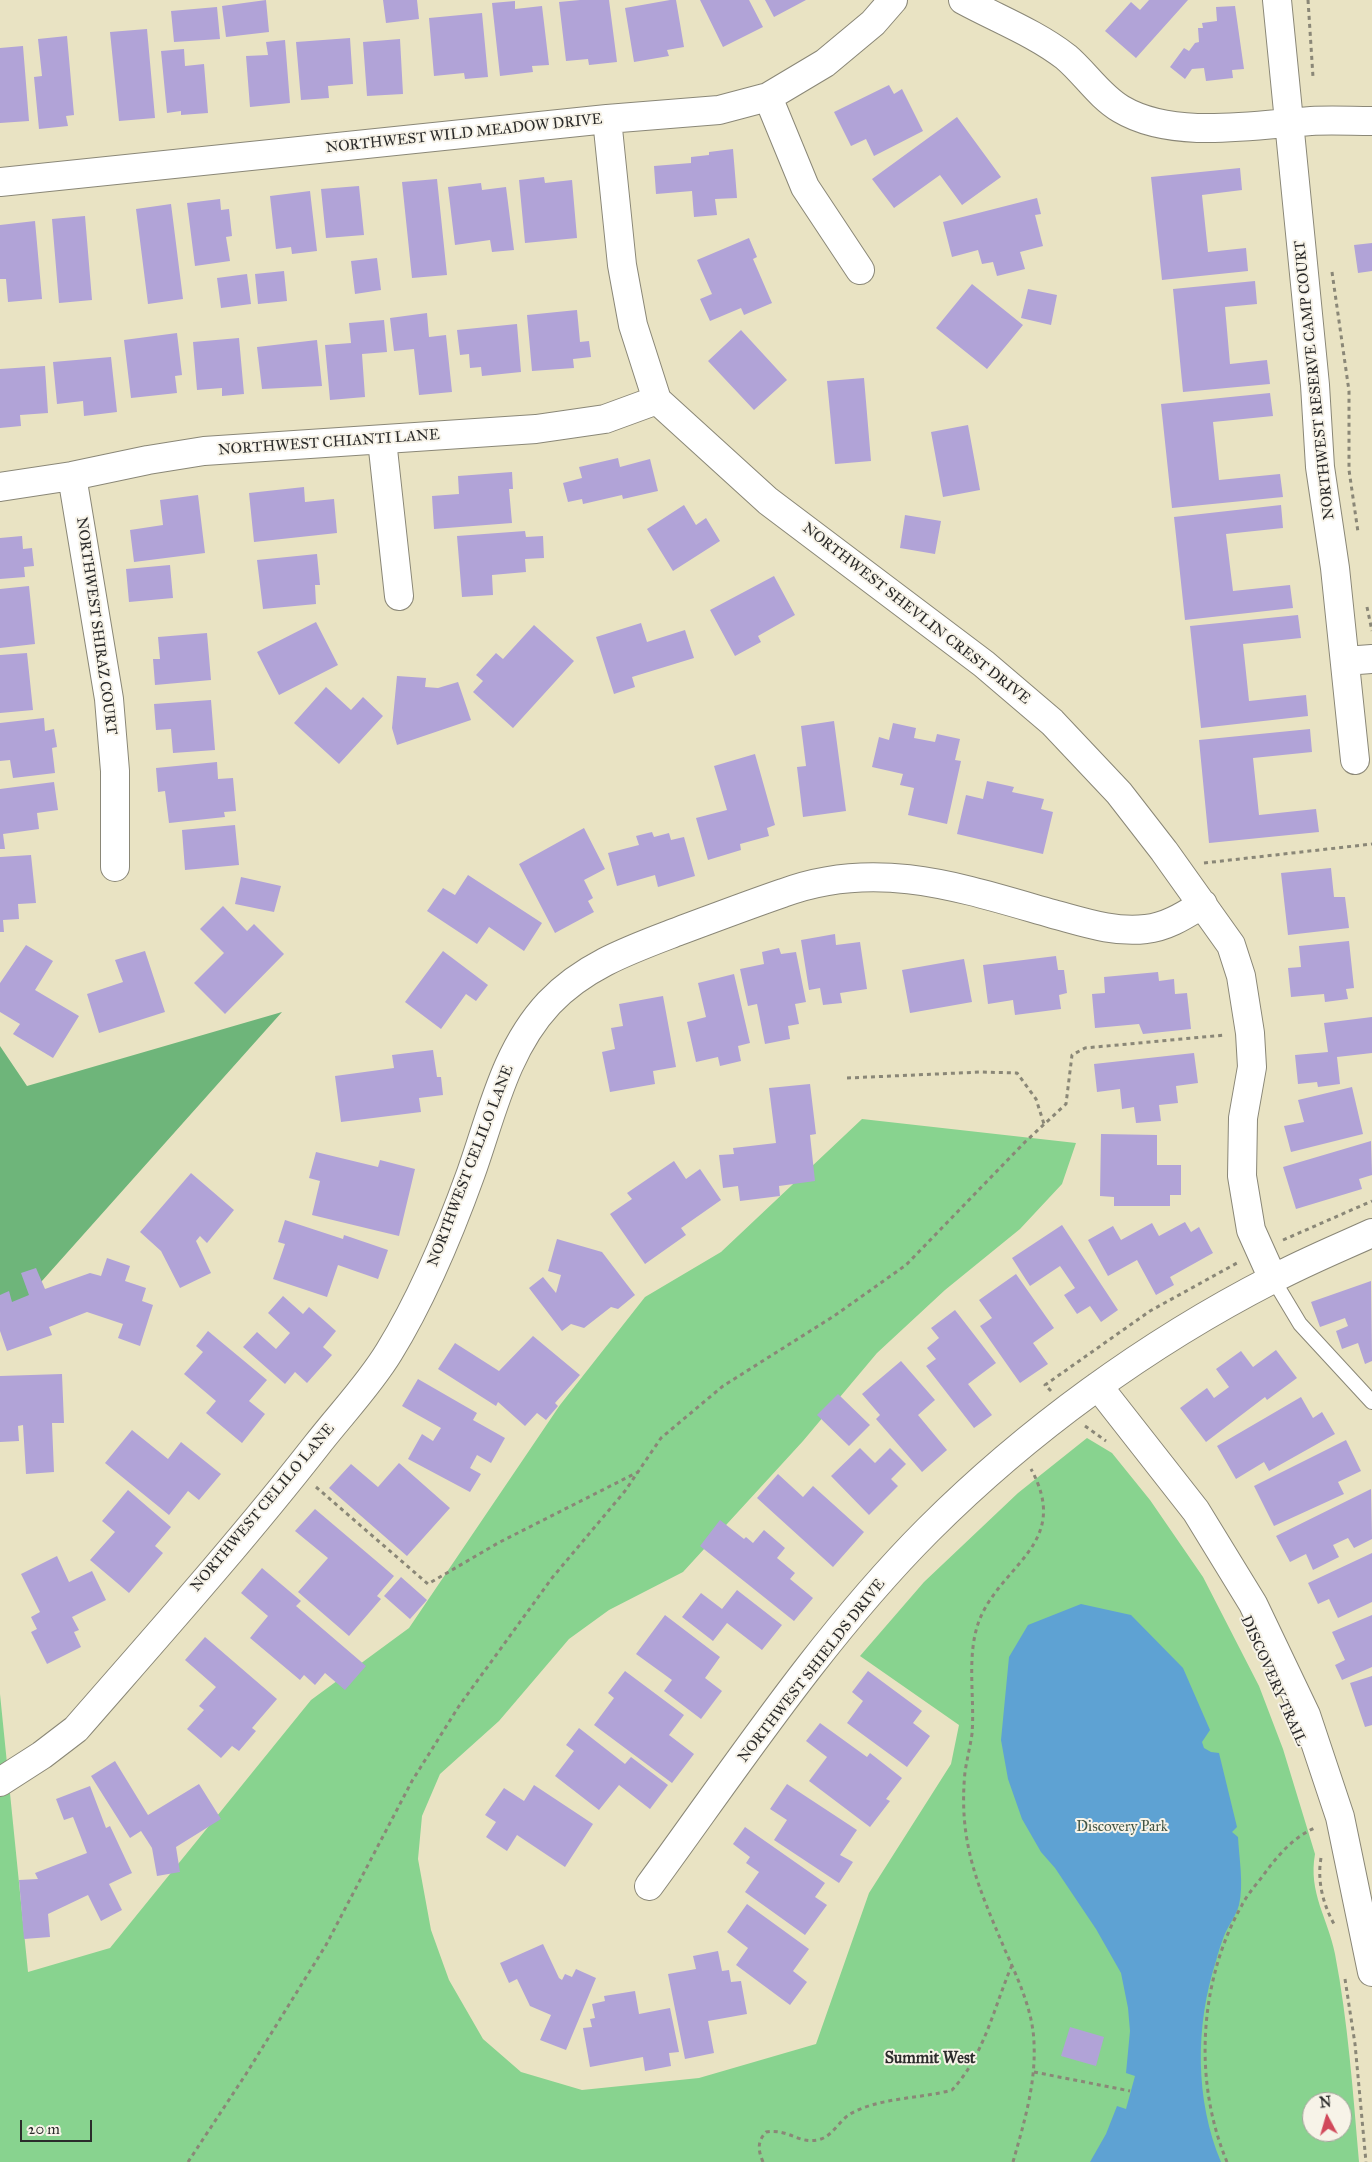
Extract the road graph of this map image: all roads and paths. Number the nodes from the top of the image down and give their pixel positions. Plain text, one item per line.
1 (893, 0) edge
2 (964, 0) edge
3 (1277, 0) edge
4 (768, 97) junction
5 (607, 119) junction
6 (1372, 121) edge
7 (1289, 124) junction
8 (0, 182) edge
9 (860, 270) dead end
10 (657, 400) junction
11 (382, 440) junction
12 (72, 476) junction
13 (0, 487) edge
14 (399, 596) dead end
15 (1372, 659) edge
16 (1345, 661) junction
17 (1356, 760) dead end
18 (1372, 844) edge
19 (115, 867) dead end
20 (1182, 875) junction
21 (1203, 904) junction
22 (1231, 1035) dead end
23 (847, 1078) dead end
24 (1044, 1124) junction
25 (1372, 1233) edge
26 (1273, 1279) junction
27 (1098, 1386) junction
28 (1372, 1402) edge
29 (1069, 1409) junction
30 (1108, 1442) dead end
31 (1019, 1446) junction
32 (296, 1471) junction
33 (638, 1471) junction
34 (0, 1782) edge
35 (1340, 1817) junction
36 (1313, 1820) dead end
37 (1315, 1828) junction
38 (1317, 1836) dead end
39 (1322, 1854) dead end
40 (649, 1886) dead end
41 (1336, 1930) dead end
42 (1372, 1964) edge
43 (1012, 1965) junction
44 (1344, 1973) dead end
45 (1034, 2072) junction
46 (1130, 2091) dead end
47 (188, 2162) edge
48 (763, 2162) edge
49 (1013, 2162) edge
50 (1227, 2162) edge
51 (1366, 2162) edge

1 - 4 street, NORTHWEST WILD MEADOW DRIVE
2 - 7 street
3 - 7 street, NORTHWEST RESERVE CAMP COURT
4 - 5 street, NORTHWEST WILD MEADOW DRIVE
4 - 9 street
5 - 8 street, NORTHWEST WILD MEADOW DRIVE
5 - 10 street, NORTHWEST SHEVLIN CREST DRIVE
6 - 7 street
7 - 16 street, NORTHWEST RESERVE CAMP COURT
10 - 11 street, NORTHWEST CHIANTI LANE
10 - 20 street, NORTHWEST SHEVLIN CREST DRIVE
11 - 12 street, NORTHWEST CHIANTI LANE
11 - 14 street
12 - 13 street, NORTHWEST CHIANTI LANE
12 - 19 street, NORTHWEST SHIRAZ COURT
15 - 16 street
16 - 17 street, NORTHWEST RESERVE CAMP COURT
18 - 20 path
20 - 21 street, NORTHWEST SHEVLIN CREST DRIVE
21 - 26 street, NORTHWEST SHEVLIN CREST DRIVE
21 - 32 street, NORTHWEST CELILO LANE
22 - 24 path
23 - 24 path
24 - 33 path
25 - 26 street, NORTHWEST SHIELDS DRIVE
26 - 27 street, NORTHWEST SHIELDS DRIVE
26 - 28 lane
27 - 29 street, NORTHWEST SHIELDS DRIVE
27 - 35 street
29 - 30 path
29 - 31 street, NORTHWEST SHIELDS DRIVE
31 - 40 street, NORTHWEST SHIELDS DRIVE
31 - 43 path
32 - 33 path
32 - 34 street, NORTHWEST CELILO LANE
33 - 47 path
35 - 37 path
35 - 42 street
36 - 37 path
37 - 38 path
37 - 50 path
39 - 41 path
43 - 45 path
43 - 48 path
44 - 51 path
45 - 46 path
45 - 49 path

